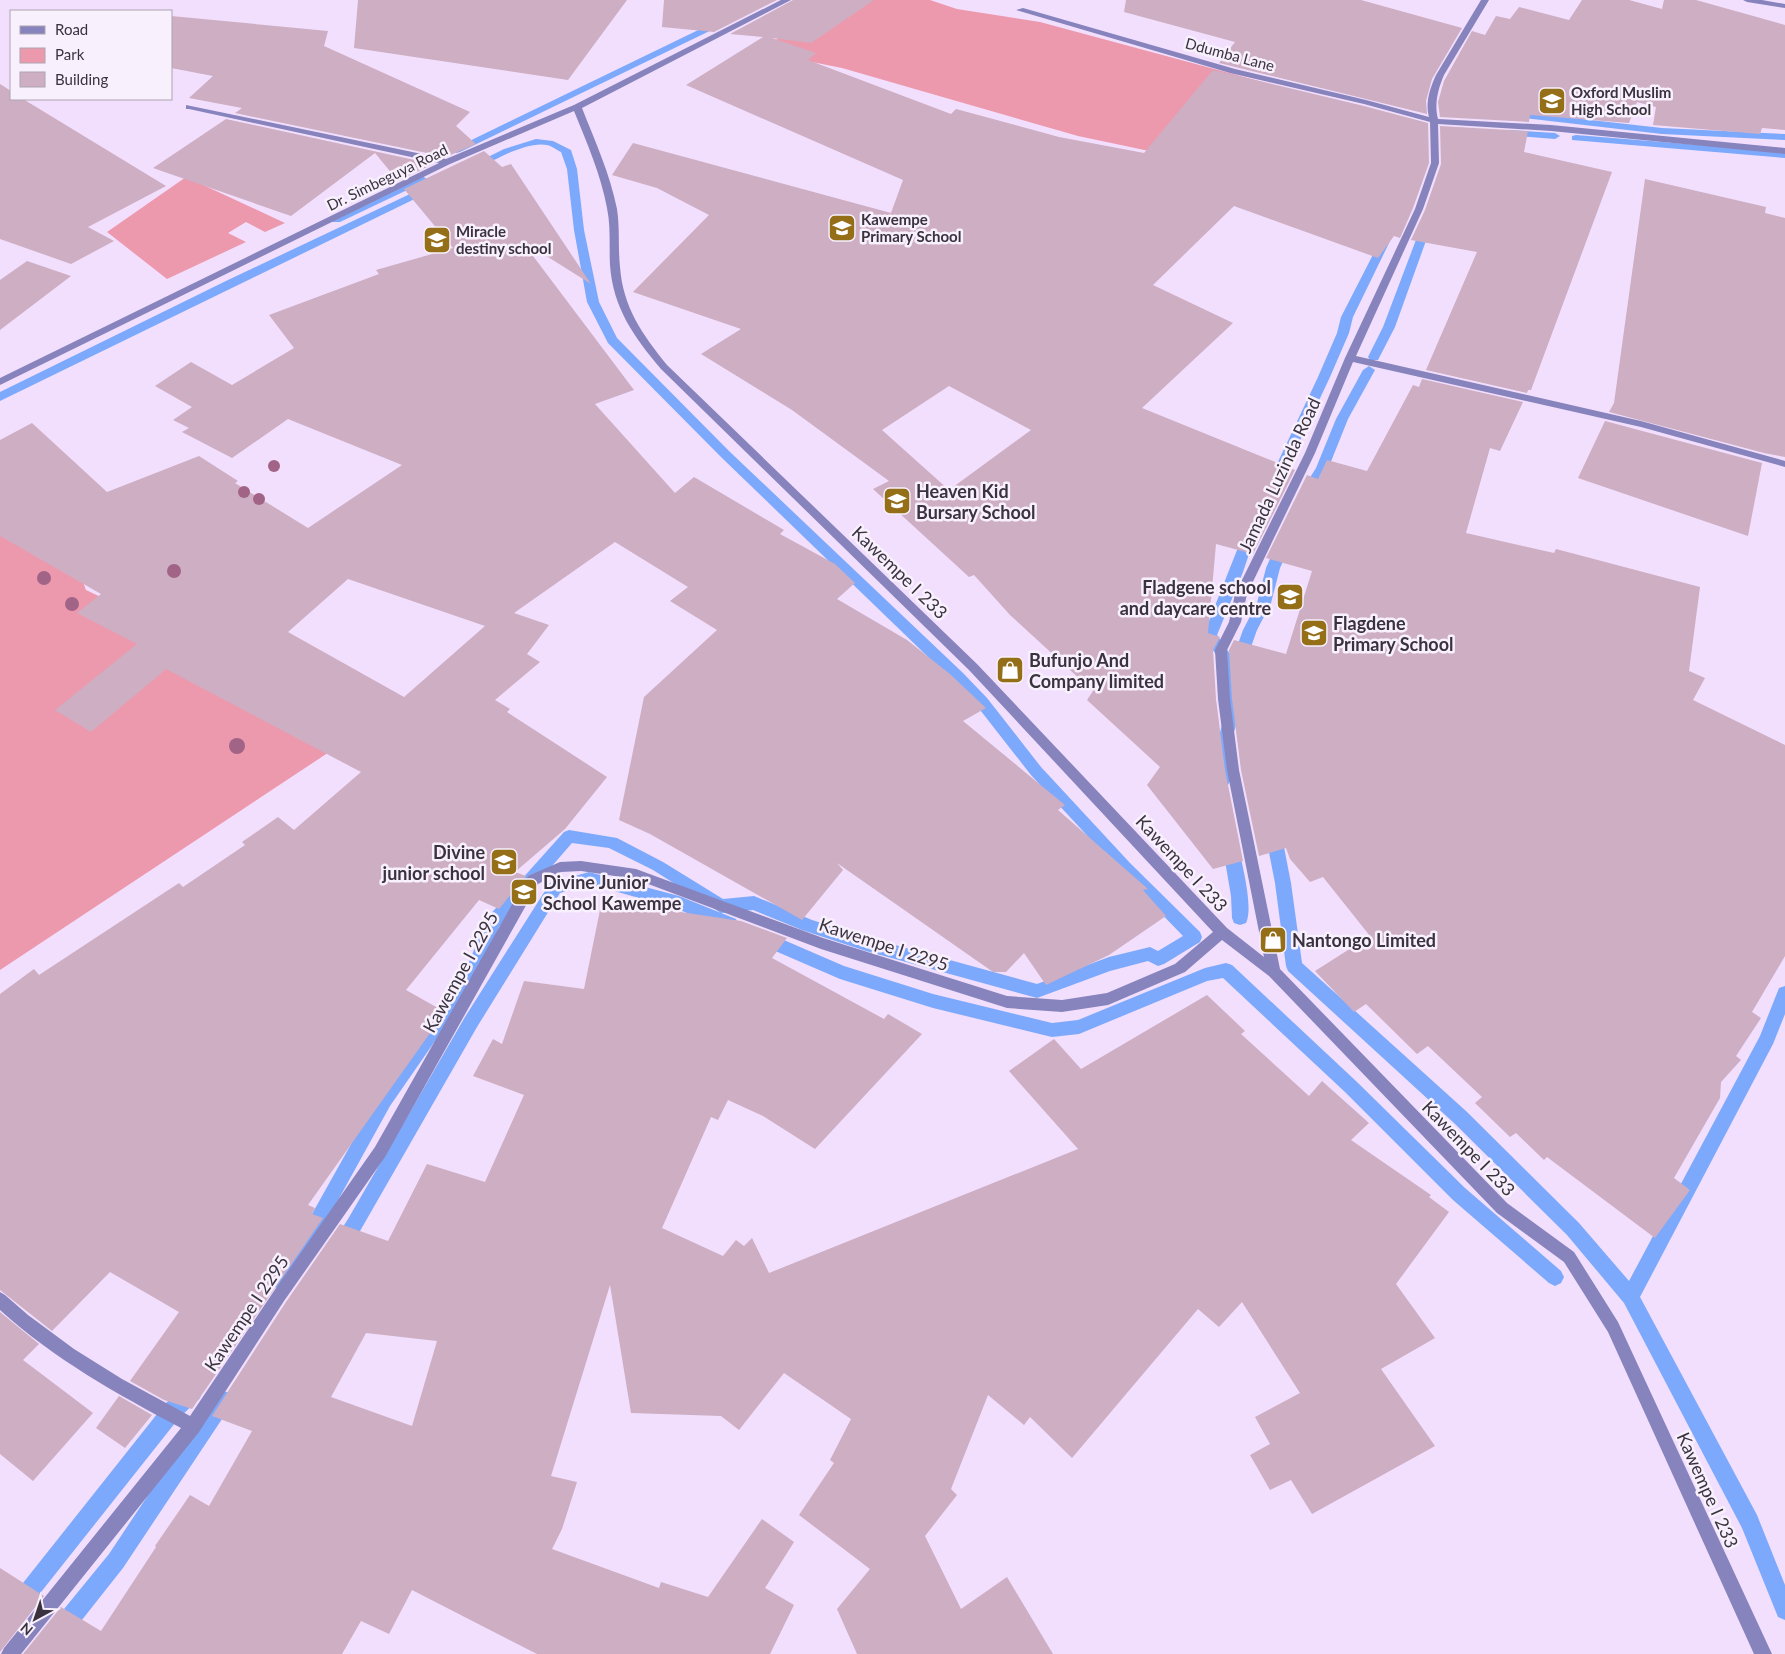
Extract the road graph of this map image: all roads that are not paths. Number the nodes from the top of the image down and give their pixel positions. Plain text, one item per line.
1 (787, 0) edge
2 (1485, 0) edge
3 (1746, 0) edge
4 (1785, 6) edge
5 (1020, 10) dead end
6 (189, 107) dead end
7 (577, 108) junction
8 (1434, 121) junction
9 (1785, 150) edge
10 (447, 162) junction
11 (1350, 358) junction
12 (0, 382) edge
13 (1785, 464) edge
14 (1222, 932) junction
15 (1274, 972) junction
16 (0, 1300) edge
17 (193, 1426) junction
18 (10, 1654) edge
19 (1763, 1654) edge

1 - 7 street, Dr. Simbeguya Road
2 - 8 street, Jamada Luzinda Road
3 - 4 street
5 - 8 street, Ddumba Lane
6 - 10 street
7 - 10 street, Dr. Simbeguya Road
7 - 14 street, Kawempe I 233
8 - 9 street, Ddumba Lane
8 - 11 street, Jamada Luzinda Road
10 - 12 street, Dr. Simbeguya Road
11 - 13 street
11 - 15 street, Jamada Luzinda Road
14 - 15 street, Kawempe I 233
14 - 17 street, Kawempe I 2295
15 - 19 street, Kawempe I 233
16 - 17 street
17 - 18 street, Kawempe I 2295

